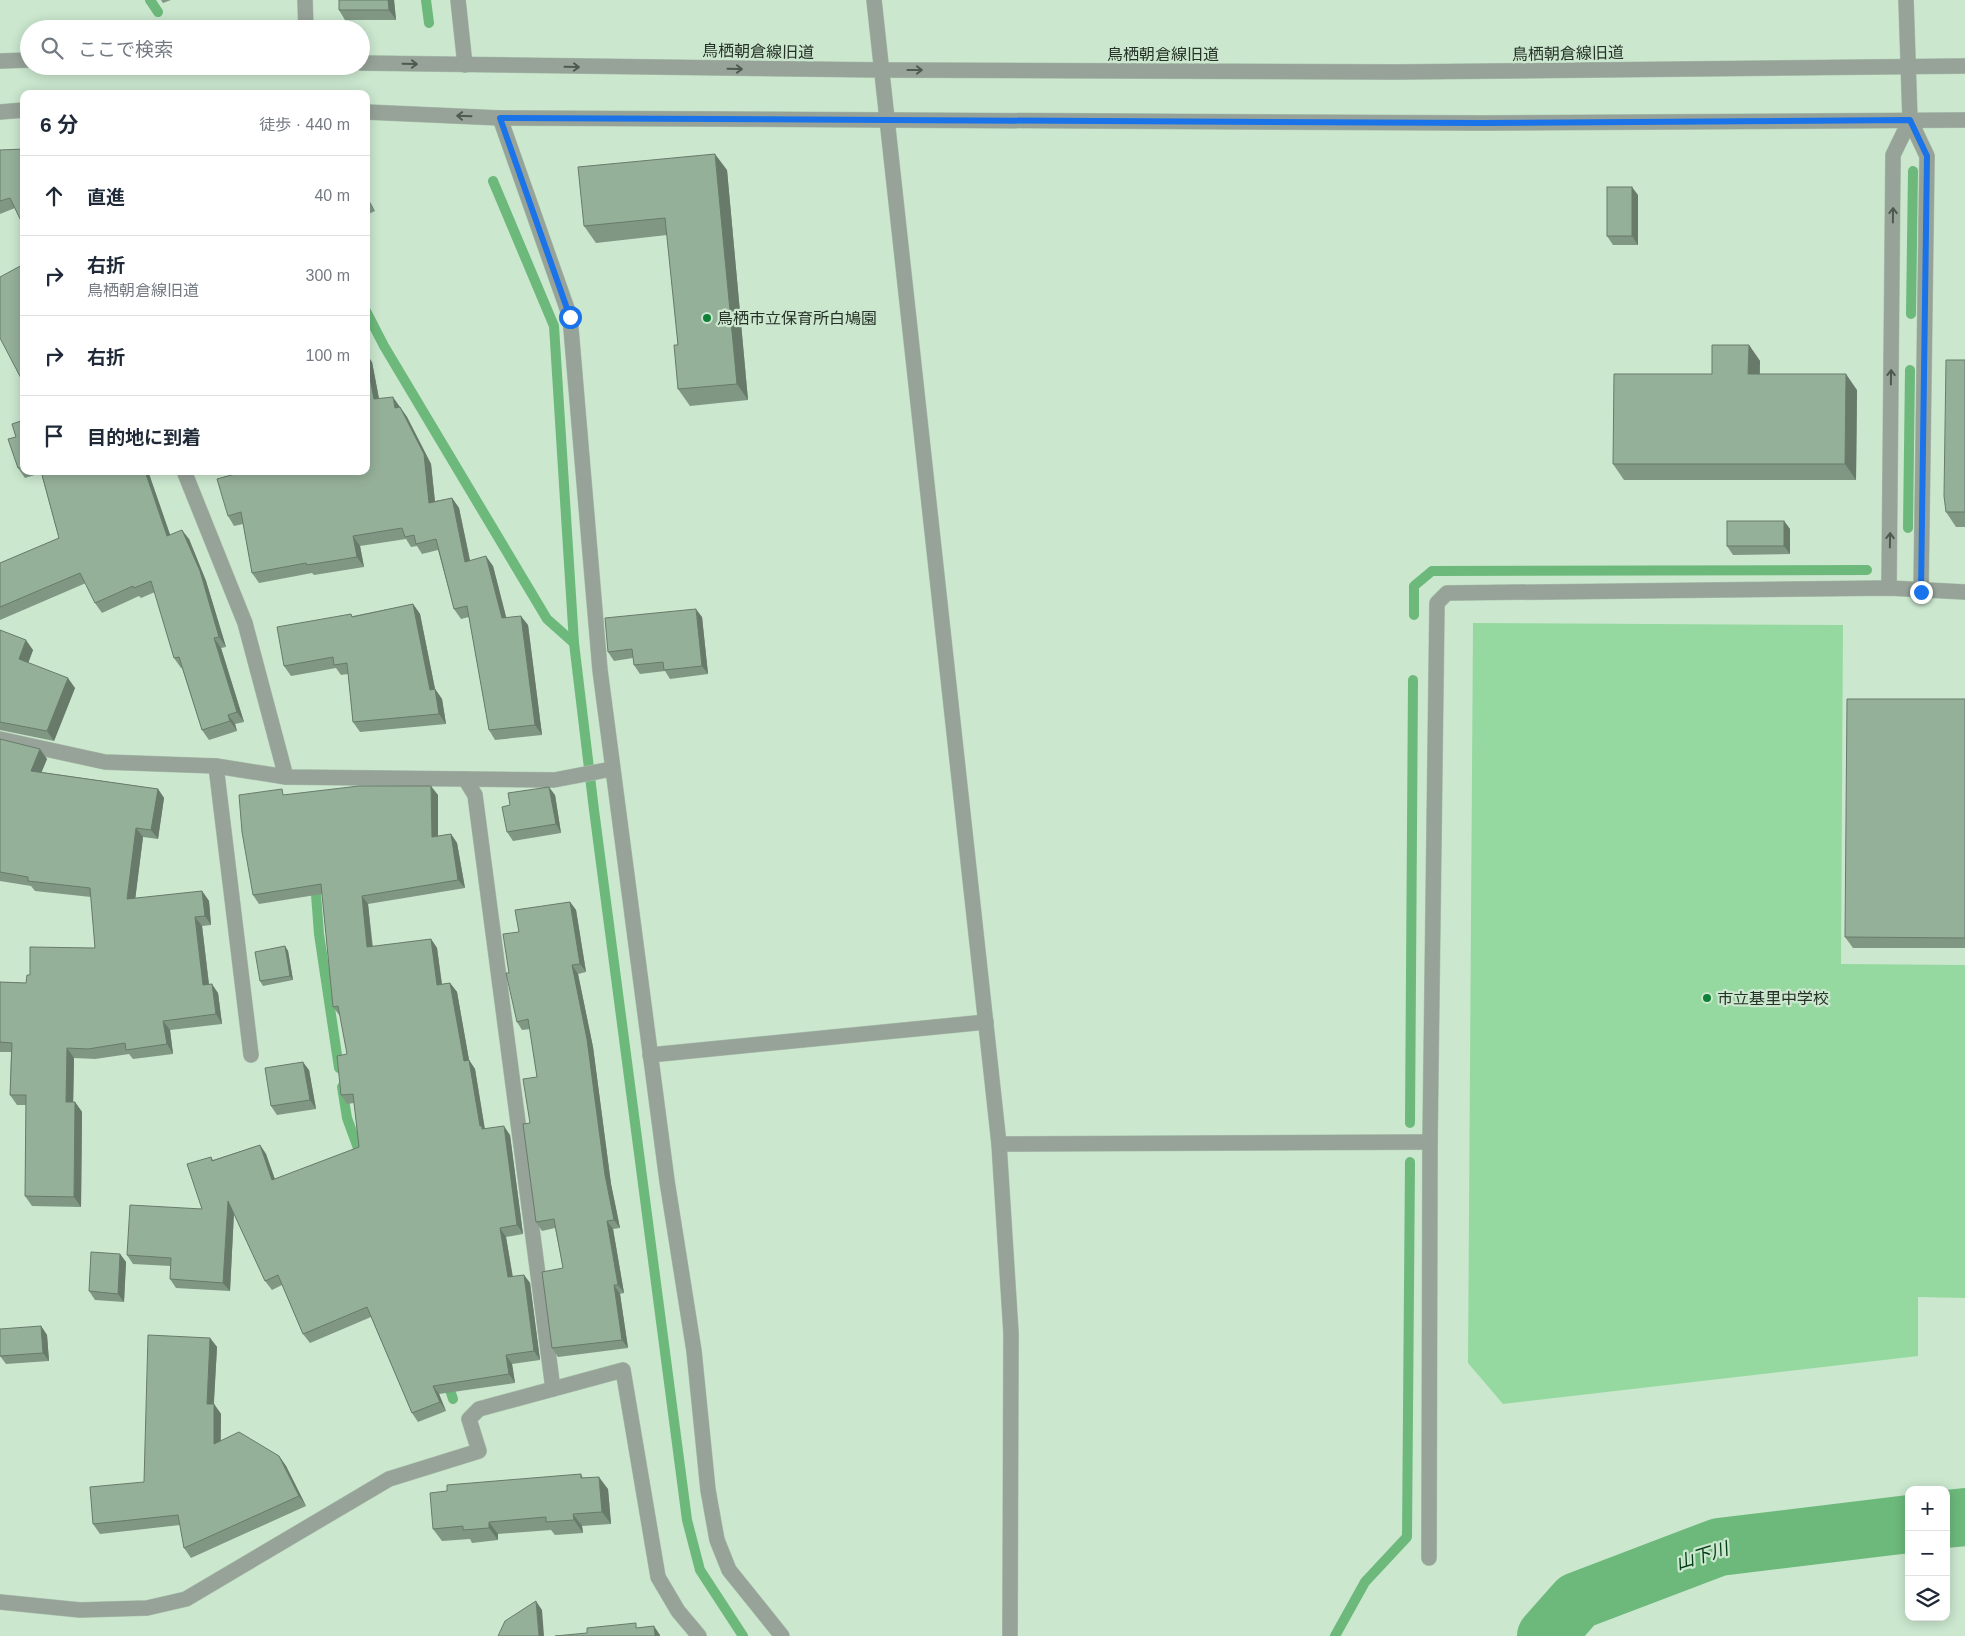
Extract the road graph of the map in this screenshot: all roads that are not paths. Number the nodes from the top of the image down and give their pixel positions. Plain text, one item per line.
1 (305, 0) edge
2 (458, 0) edge
3 (874, 0) edge
4 (1906, 0) edge
5 (306, 20) edge
6 (20, 60) edge
7 (0, 61) edge
8 (370, 63) edge
9 (465, 65) junction
10 (1907, 66) junction
11 (1965, 66) edge
12 (881, 70) junction
13 (20, 110) edge
14 (0, 112) edge
15 (370, 112) edge
16 (500, 118) junction
17 (888, 119) junction
18 (1910, 120) junction
19 (1965, 120) edge
20 (186, 475) edge
21 (1889, 588) junction
22 (1921, 592) junction
23 (1965, 592) edge
24 (0, 739) edge
25 (216, 766) junction
26 (612, 769) junction
27 (286, 777) junction
28 (465, 779) junction
29 (986, 1022) junction
30 (251, 1055) dead end
31 (650, 1055) junction
32 (1430, 1142) junction
33 (999, 1144) junction
34 (553, 1389) junction
35 (1429, 1558) dead end
36 (0, 1602) edge
37 (699, 1636) edge
38 (782, 1636) edge
39 (1010, 1636) edge

1 - 5 street
2 - 9 street
3 - 12 street
4 - 10 street
6 - 7 street
8 -> 9 street, 鳥栖朝倉線旧道
9 -> 12 street, 鳥栖朝倉線旧道
10 - 11 street, 鳥栖朝倉線旧道
12 -> 10 street, 鳥栖朝倉線旧道
10 - 18 street
12 - 17 street
13 - 14 street
16 -> 15 street
16 - 17 street
16 - 26 street
17 - 18 street
17 - 29 street
18 - 19 street
21 -> 18 street
18 - 22 street
20 - 27 street
21 - 22 street
21 - 32 street
22 - 23 street
24 - 25 street
25 - 27 street
25 - 30 street
26 - 28 street
26 - 31 street
27 - 28 street
28 - 34 street
29 - 31 street
29 - 33 street
31 - 38 street
32 - 33 street
32 - 35 street
33 - 39 street
34 - 36 street
34 - 37 street

